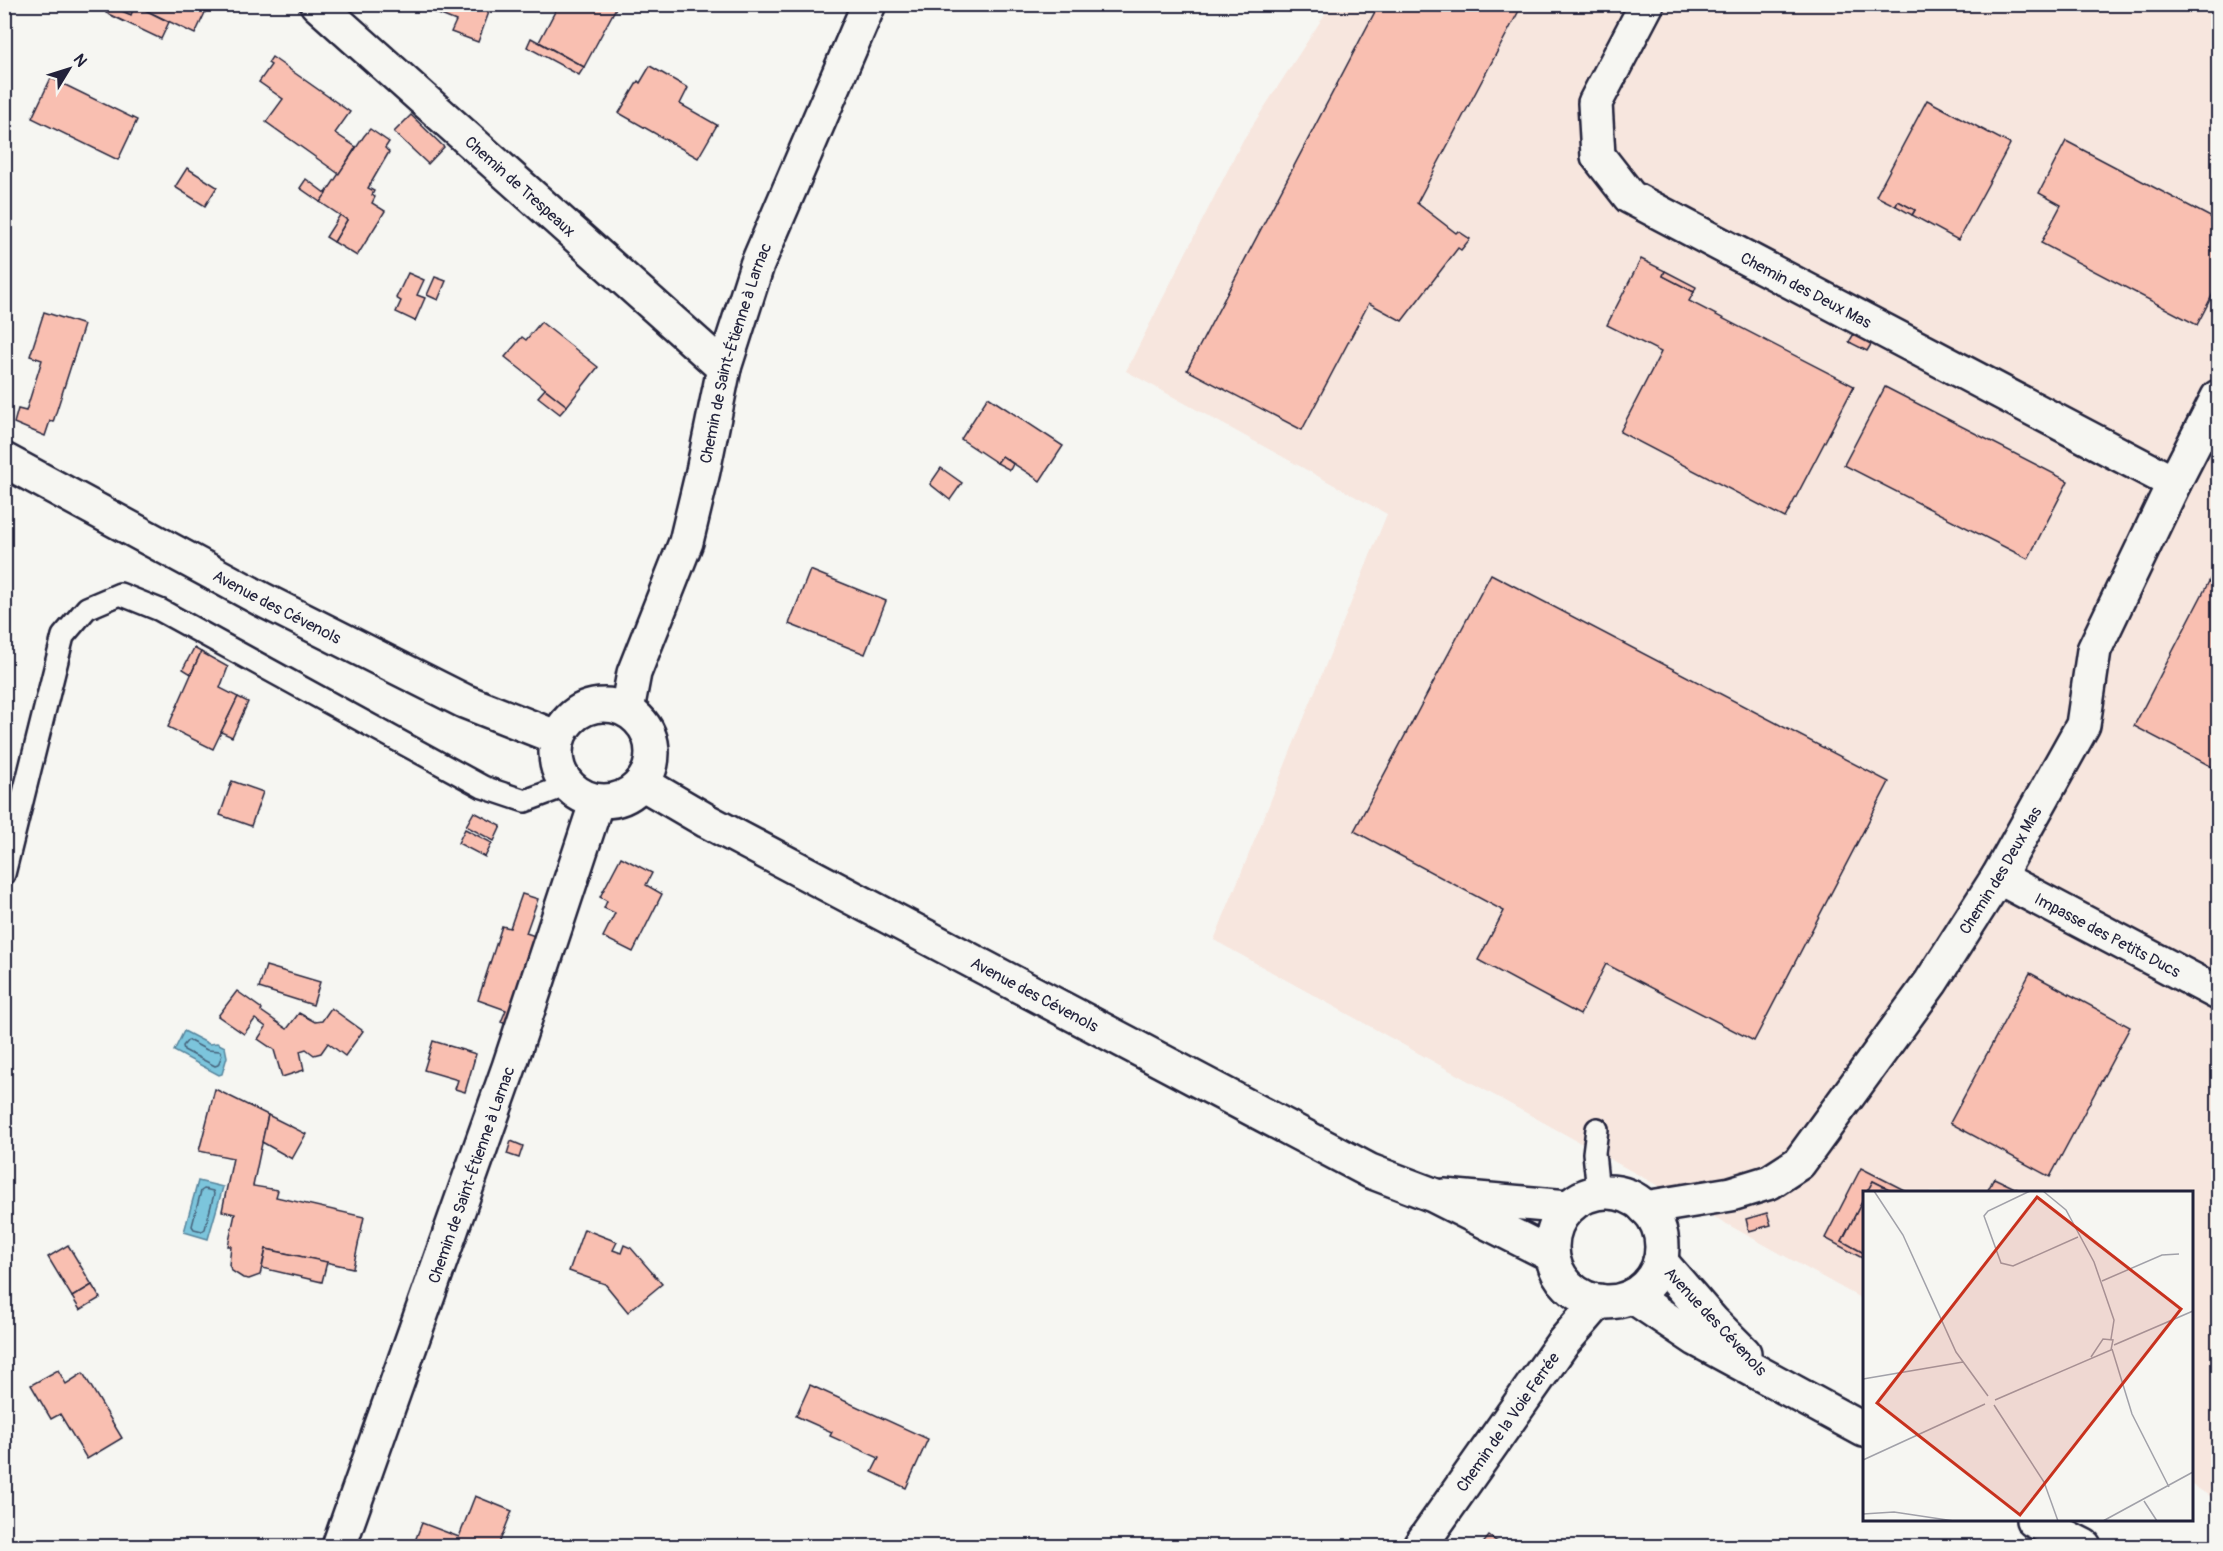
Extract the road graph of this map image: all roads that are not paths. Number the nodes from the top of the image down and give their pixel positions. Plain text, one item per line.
1 (317, 4) edge
2 (869, 4) edge
3 (1647, 4) edge
4 (724, 368) junction
5 (2218, 397) edge
6 (4, 460) edge
7 (2174, 483) junction
8 (627, 710) junction
9 (558, 738) junction
10 (642, 783) junction
11 (568, 785) junction
12 (597, 801) junction
13 (4, 874) edge
14 (1998, 877) junction
15 (2218, 993) edge
16 (1596, 1129) dead end
17 (1598, 1192) junction
18 (1731, 1194) junction
19 (1432, 1195) junction
20 (1568, 1208) junction
21 (1646, 1208) junction
22 (1660, 1249) junction
23 (1552, 1255) junction
24 (1632, 1296) junction
25 (1599, 1301) junction
26 (1773, 1382) junction
27 (1863, 1430) edge
28 (2035, 1521) edge
29 (339, 1546) edge
30 (1420, 1546) edge
31 (2084, 1546) edge

1 - 4 street, Chemin de Trespeaux
2 - 4 street, Chemin de Saint-Étienne à Larnac
3 - 7 street, Chemin des Deux Mas
4 - 8 street, Chemin de Saint-Étienne à Larnac
5 - 7 street, Chemin des Deux Mas
6 - 9 street, Avenue des Cévenols
7 - 14 street, Chemin des Deux Mas
8 - 9 street
8 - 10 street
9 - 11 street
10 - 12 street
10 - 19 street, Avenue des Cévenols
11 - 12 street
11 - 13 lane
12 - 29 street, Chemin de Saint-Étienne à Larnac
14 - 15 street, Impasse des Petits Ducs
14 - 18 street, Chemin des Deux Mas
16 - 17 lane
17 - 20 street
17 - 21 street
18 - 21 street, Chemin des Deux Mas
18 - 22 street, Chemin des Deux Mas
19 - 20 street, Avenue des Cévenols
19 - 23 street, Avenue des Cévenols
20 - 23 street
21 - 22 street
22 - 24 street
22 - 26 street, Avenue des Cévenols
23 - 25 street
24 - 25 street
24 - 26 street, Avenue des Cévenols
25 - 30 street, Chemin de la Voie Ferrée
26 - 27 street, Avenue des Cévenols
28 - 31 street

